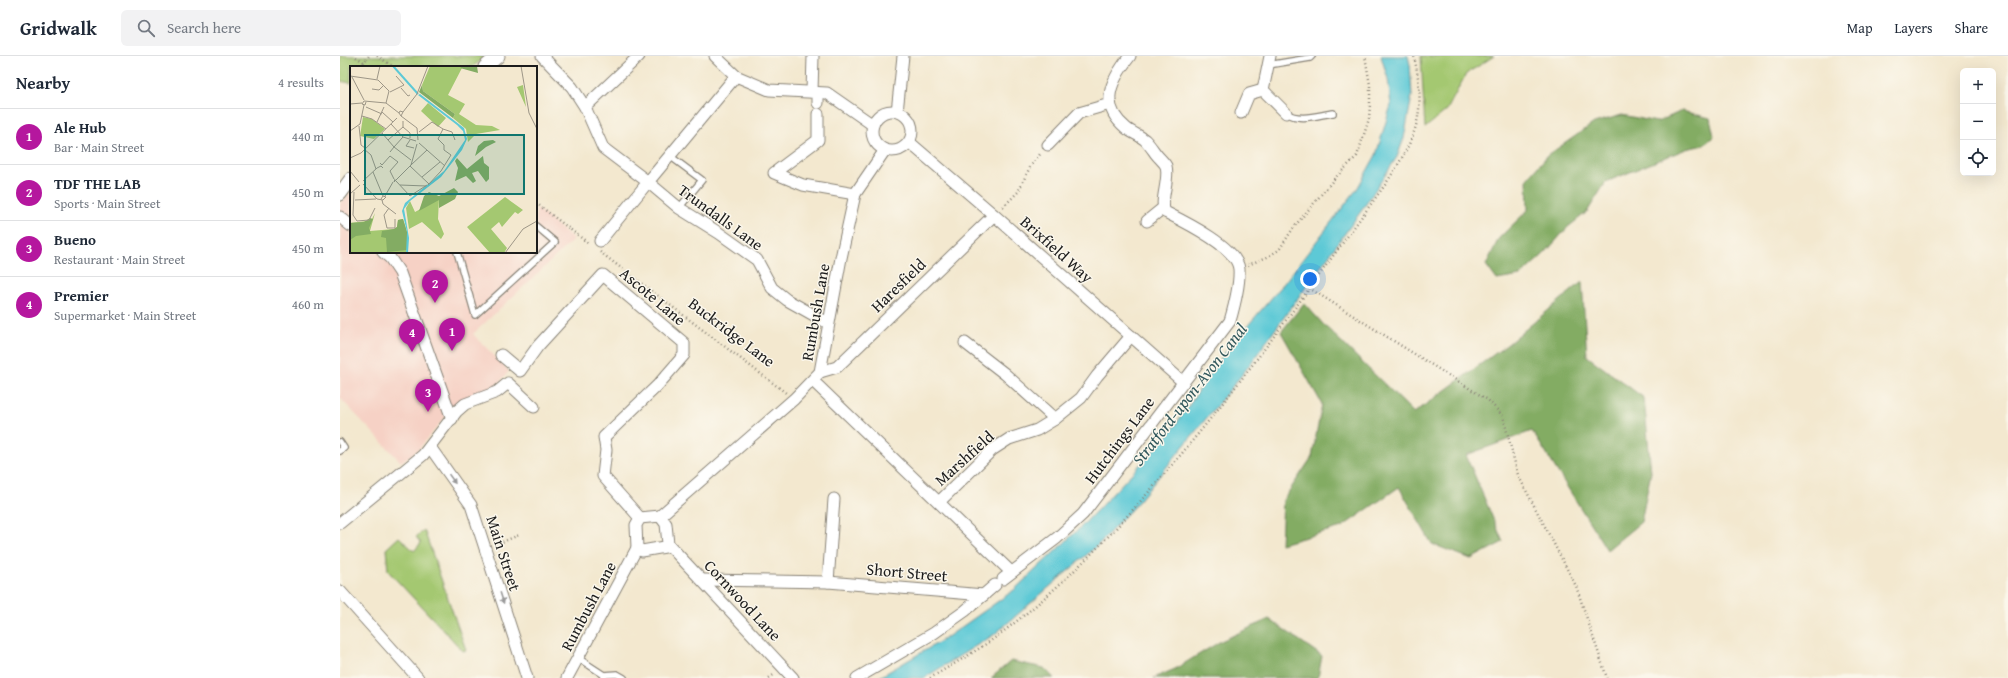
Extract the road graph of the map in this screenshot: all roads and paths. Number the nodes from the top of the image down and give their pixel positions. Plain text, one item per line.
1 (369, 56) edge
2 (377, 56) edge
3 (498, 56) edge
4 (542, 56) edge
5 (639, 56) edge
6 (715, 56) edge
7 (813, 56) edge
8 (903, 56) edge
9 (1130, 56) edge
10 (1312, 56) edge
11 (1365, 56) edge
12 (1414, 56) edge
13 (356, 57) dead end
14 (1269, 61) edge
15 (364, 62) junction
16 (363, 66) edge
17 (392, 66) edge
18 (486, 66) edge
19 (736, 76) junction
20 (1263, 90) junction
21 (816, 100) junction
22 (1110, 104) junction
23 (585, 107) junction
24 (897, 112) junction
25 (1241, 113) dead end
26 (1333, 113) dead end
27 (1286, 114) joint
28 (873, 126) junction
29 (909, 142) junction
30 (1048, 145) joint
31 (885, 150) junction
32 (670, 156) junction
33 (350, 180) edge
34 (648, 182) junction
35 (340, 194) edge
36 (855, 194) junction
37 (537, 204) edge
38 (679, 208) junction
39 (1163, 208) junction
40 (994, 215) junction
41 (340, 217) edge
42 (1147, 221) dead end
43 (350, 225) edge
44 (537, 227) edge
45 (595, 244) junction
46 (384, 253) edge
47 (457, 253) edge
48 (1239, 268) junction
49 (1309, 288) junction
50 (828, 323) junction
51 (1131, 336) junction
52 (965, 343) dead end
53 (501, 355) dead end
54 (816, 377) junction
55 (1183, 382) junction
56 (794, 399) junction
57 (534, 406) dead end
58 (452, 418) junction
59 (1055, 419) junction
60 (340, 442) edge
61 (430, 447) junction
62 (340, 451) edge
63 (834, 499) dead end
64 (939, 502) junction
65 (660, 516) junction
66 (640, 518) junction
67 (340, 523) edge
68 (519, 535) dead end
69 (668, 544) junction
70 (485, 548) junction
71 (637, 548) junction
72 (1003, 579) junction
73 (702, 580) junction
74 (828, 582) junction
75 (340, 591) edge
76 (984, 595) junction
77 (578, 658) junction
78 (604, 676) edge
79 (418, 678) edge
80 (527, 678) edge
81 (567, 678) edge
82 (624, 678) edge
83 (794, 678) edge
84 (857, 678) edge
85 (930, 678) edge
86 (1607, 678) edge

1 - 15 path
2 - 17 path
3 - 18 street
4 - 23 street, Trundalls Lane
5 - 23 street
6 - 19 street
7 - 21 street
8 - 24 street
9 - 22 street
10 - 14 lane
11 - 48 path
12 - 49 path
13 - 15 path
14 - 20 street
15 - 16 path
19 - 21 street
19 - 32 street
20 - 25 street
20 - 27 street
21 - 28 street
21 - 36 street
22 - 30 street
22 - 39 street
23 - 34 street, Trundalls Lane
24 - 28 street
24 - 29 street
26 - 27 lane
28 - 31 street
29 - 31 street
29 - 40 street, Brixfield Way
30 - 40 path
31 - 36 street, Rumbush Lane
32 - 34 street
32 - 38 lane
33 - 35 street
34 - 38 street, Trundalls Lane
34 - 45 street
36 - 50 street, Rumbush Lane
37 - 45 path, Buckridge Lane
38 - 50 street, Trundalls Lane
39 - 42 street
39 - 48 street
40 - 51 street, Brixfield Way
40 - 54 street, Haresfield
41 - 43 street
44 - 47 lane
45 - 56 path, Buckridge Lane
46 - 58 street
48 - 55 street, Hutchings Lane
49 - 85 path
49 - 86 path
50 - 54 street, Rumbush Lane
51 - 55 street, Brixfield Way
51 - 59 street, Marshfield
52 - 59 street
53 - 66 street, Ascote Lane
54 - 56 street, Rumbush Lane
54 - 64 street
55 - 72 street, Hutchings Lane
56 - 65 street, Rumbush Lane
57 - 58 street
58 - 61 street
59 - 64 street, Marshfield
60 - 62 lane
61 - 67 street
61 -> 70 street, Main Street
63 - 74 street
64 - 72 street
65 - 66 street
65 - 69 street
66 - 71 street
68 - 70 path
69 - 71 street
69 - 73 street, Cornwood Lane
70 -> 80 street, Main Street
71 - 77 street, Rumbush Lane
72 - 76 street, Hutchings Lane
73 - 74 street, Short Street
73 - 83 street, Cornwood Lane
74 - 76 street, Short Street
75 - 79 street
76 - 84 street, Hutchings Lane
77 - 78 lane
77 - 81 street, Rumbush Lane
78 - 82 lane

